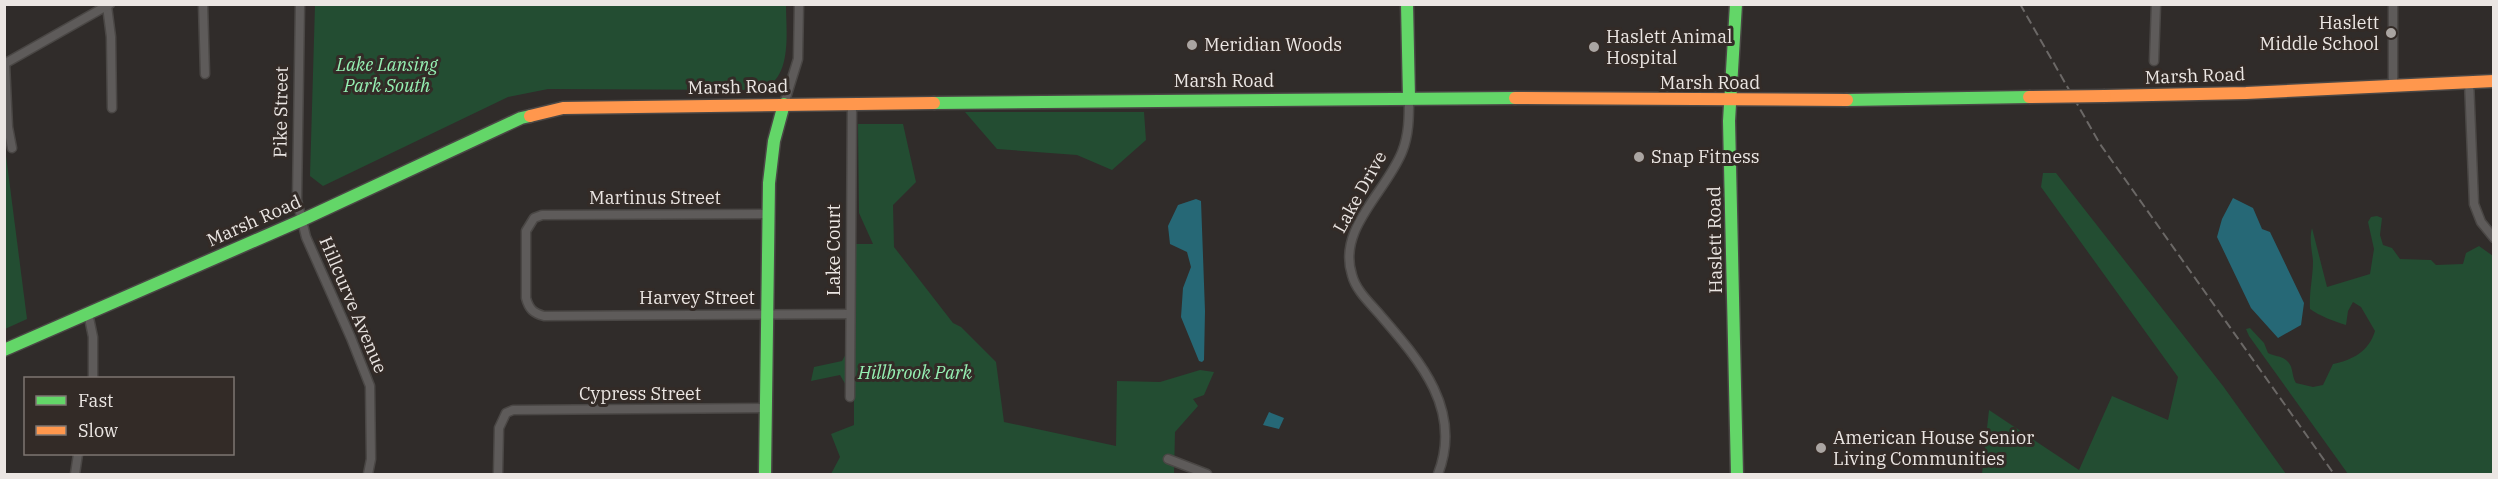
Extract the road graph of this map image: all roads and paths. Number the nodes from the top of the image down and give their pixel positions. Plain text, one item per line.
1 (203, 4) edge
2 (300, 4) edge
3 (799, 4) edge
4 (1407, 4) edge
5 (1736, 4) edge
6 (2156, 4) edge
7 (2393, 4) edge
8 (109, 5) edge
9 (2154, 61) dead end
10 (5, 64) edge
11 (205, 74) dead end
12 (2469, 81) junction
13 (2493, 81) edge
14 (2393, 85) junction
15 (1409, 98) junction
16 (1730, 100) junction
17 (852, 103) junction
18 (784, 104) junction
19 (112, 108) dead end
20 (12, 148) dead end
21 (768, 214) junction
22 (302, 220) junction
23 (2493, 238) edge
24 (88, 313) junction
25 (767, 314) junction
26 (850, 314) junction
27 (544, 316) joint
28 (4, 350) edge
29 (93, 377) edge
30 (850, 397) dead end
31 (766, 408) junction
32 (78, 455) edge
33 (1168, 459) dead end
34 (75, 474) edge
35 (368, 474) edge
36 (498, 474) edge
37 (765, 474) edge
38 (1207, 474) edge
39 (1438, 474) edge
40 (1737, 474) edge

1 - 11 street
2 - 22 street, Pike Street
3 - 18 street
4 - 15 main road, Lake Drive
5 - 16 main road, Haslett Road
6 - 9 street
7 - 14 street
8 - 10 street
8 - 19 street
10 - 20 street
12 - 13 main road, Marsh Road
12 - 14 main road, Marsh Road
12 - 23 street
14 - 16 main road, Marsh Road, bridge
15 - 16 main road, Marsh Road
15 - 17 main road, Marsh Road
15 - 39 street, Lake Drive
16 - 40 main road, Haslett Road
17 - 18 main road, Marsh Road
17 - 26 street, Lake Court
18 - 21 main road
18 - 22 main road, Marsh Road
21 - 25 main road
21 - 27 street, Martinus Street
22 - 24 main road, Marsh Road
22 - 35 street, Hillcurve Avenue
24 - 28 main road, Marsh Road
24 - 29 street
25 - 26 street, Harvey Street
25 - 27 street, Harvey Street
25 - 31 main road
26 - 30 street, Lake Court
31 - 36 street, Cypress Street
31 - 37 main road
32 - 34 street
33 - 38 street

